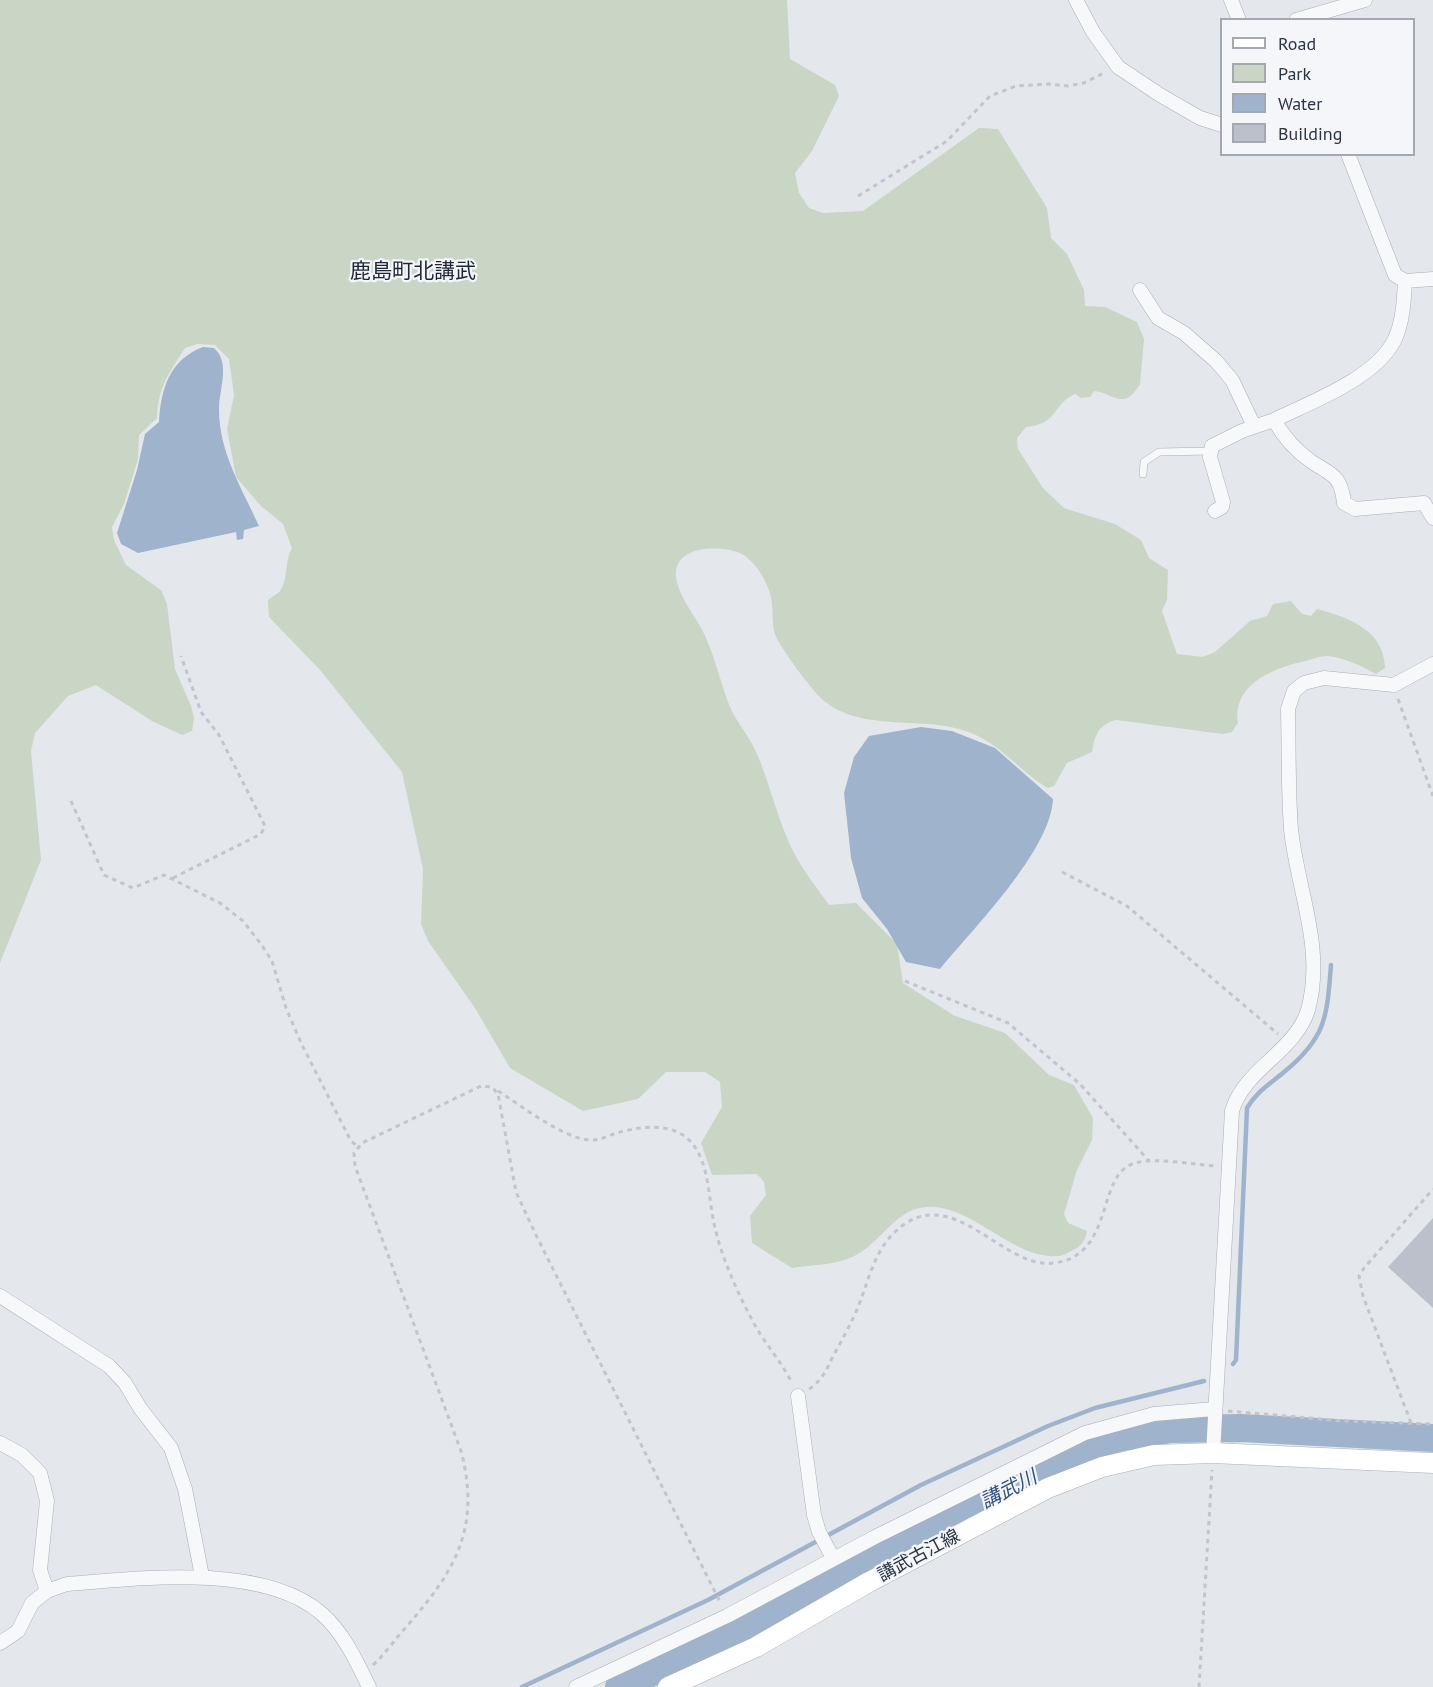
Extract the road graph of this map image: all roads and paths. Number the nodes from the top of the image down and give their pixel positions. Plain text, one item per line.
1 (1076, 0) edge
2 (1231, 0) edge
3 (1365, 0) edge
4 (1238, 18) edge
5 (1303, 18) edge
6 (1118, 67) junction
7 (1220, 125) edge
8 (1349, 156) edge
9 (858, 196) dead end
10 (1433, 279) edge
11 (1406, 281) junction
12 (1140, 290) dead end
13 (1274, 420) junction
14 (1254, 426) junction
15 (1210, 450) junction
16 (1143, 474) dead end
17 (1215, 512) dead end
18 (1433, 518) edge
19 (181, 656) dead end
20 (1433, 664) edge
21 (1394, 686) junction
22 (1433, 796) edge
23 (71, 801) dead end
24 (1062, 872) dead end
25 (173, 878) junction
26 (905, 981) dead end
27 (1287, 1041) junction
28 (496, 1090) junction
29 (357, 1146) junction
30 (1151, 1162) junction
31 (1227, 1167) junction
32 (1433, 1189) edge
33 (0, 1296) edge
34 (798, 1396) junction
35 (1214, 1412) junction
36 (1411, 1423) junction
37 (1433, 1424) edge
38 (0, 1443) edge
39 (1213, 1447) junction
40 (1433, 1463) edge
41 (833, 1558) junction
42 (202, 1576) junction
43 (47, 1591) junction
44 (727, 1616) junction
45 (0, 1643) edge
46 (363, 1674) junction
47 (369, 1687) edge
48 (576, 1687) edge
49 (668, 1687) edge
50 (1199, 1687) edge

1 - 6 street
2 - 4 street
3 - 5 street
6 - 7 street
6 - 9 path
8 - 11 street
10 - 11 street
11 - 13 street
12 - 14 street
13 - 14 street
13 - 18 street
14 - 15 street
15 - 16 lane
15 - 17 street
19 - 25 path
20 - 21 street
21 - 22 path
21 - 27 street
23 - 25 path
24 - 27 path
25 - 29 path
26 - 30 path
27 - 31 street
28 - 29 path
28 - 34 path
28 - 44 path
29 - 46 path
30 - 31 path
30 - 34 path
31 - 35 street
32 - 36 path
33 - 42 street
34 - 41 street
35 - 36 path
35 - 39 street
35 - 41 street
36 - 37 path
38 - 43 street
39 - 40 main road, 講武古江線
39 - 49 main road, 講武古江線
39 - 50 path
41 - 44 street
42 - 43 street
42 - 46 street
43 - 45 street
44 - 48 street
46 - 47 street

